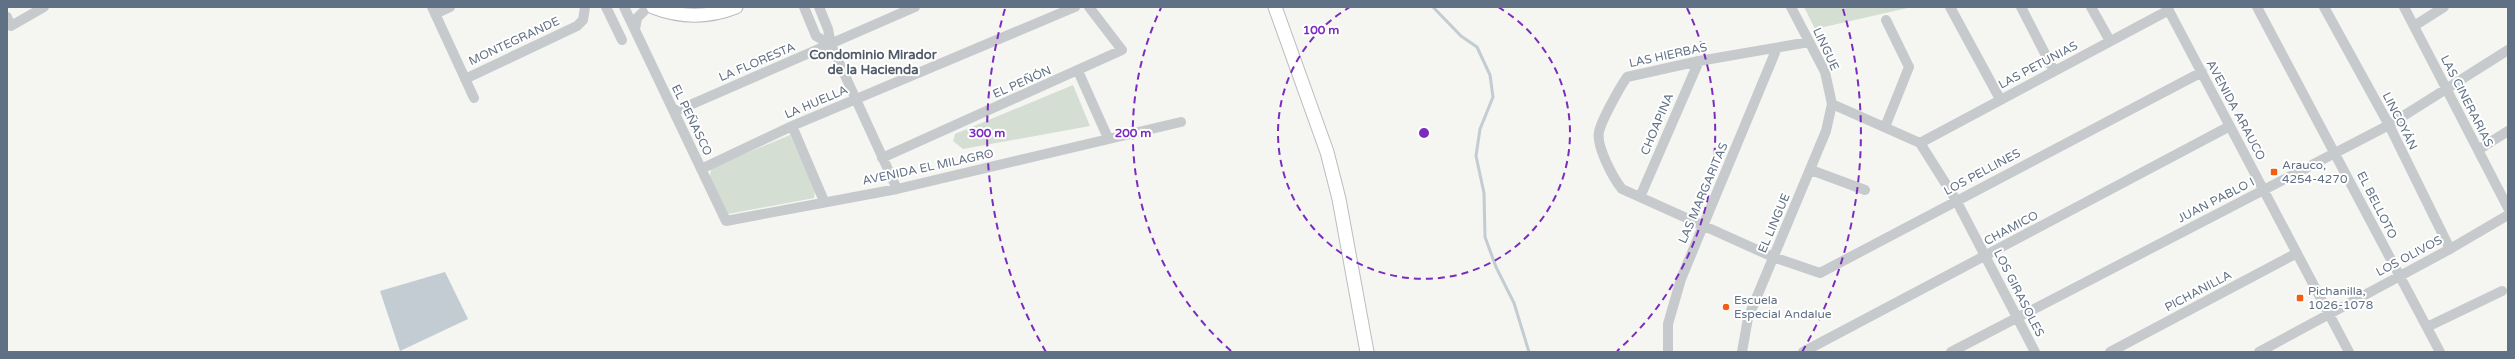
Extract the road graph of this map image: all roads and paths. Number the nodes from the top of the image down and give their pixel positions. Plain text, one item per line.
1 (44, 7) edge
2 (450, 7) edge
3 (585, 7) edge
4 (606, 7) edge
5 (624, 7) edge
6 (648, 7) edge
7 (653, 7) edge
8 (736, 7) edge
9 (804, 7) edge
10 (819, 7) edge
11 (916, 7) edge
12 (1075, 7) edge
13 (1089, 7) edge
14 (1275, 7) edge
15 (1791, 7) edge
16 (1950, 7) edge
17 (2021, 7) edge
18 (2091, 7) edge
19 (2257, 7) edge
20 (2324, 7) edge
21 (2404, 7) edge
22 (2444, 7) edge
23 (2168, 8) edge
24 (434, 10) edge
25 (1886, 20) dead end
26 (9, 22) edge
27 (2414, 26) junction
28 (635, 29) junction
29 (622, 40) dead end
30 (2110, 41) junction
31 (1809, 42) junction
32 (831, 45) junction
33 (1777, 48) junction
34 (2508, 50) edge
35 (1699, 61) junction
36 (1078, 71) junction
37 (2054, 71) junction
38 (2202, 72) junction
39 (465, 79) junction
40 (2447, 90) junction
41 (474, 98) dead end
42 (855, 100) junction
43 (2000, 100) junction
44 (1832, 104) junction
45 (674, 112) junction
46 (1181, 122) dead end
47 (2389, 125) junction
48 (792, 126) junction
49 (2230, 126) junction
50 (1885, 127) junction
51 (2508, 131) edge
52 (1108, 138) junction
53 (1920, 143) junction
54 (2478, 150) junction
55 (2335, 152) junction
56 (882, 158) junction
57 (701, 169) junction
58 (1811, 170) junction
59 (897, 189) junction
60 (1865, 190) dead end
61 (2264, 190) junction
62 (1640, 197) junction
63 (1956, 200) junction
64 (824, 201) junction
65 (2508, 208) edge
66 (2508, 215) edge
67 (726, 221) joint
68 (1704, 225) junction
69 (2450, 249) junction
70 (2297, 253) junction
71 (1985, 256) junction
72 (1773, 257) junction
73 (2399, 277) junction
74 (2502, 291) dead end
75 (2329, 313) junction
76 (2017, 317) junction
77 (2427, 327) junction
78 (1367, 352) edge
79 (1668, 352) edge
80 (1742, 352) edge
81 (1803, 352) edge
82 (1951, 352) edge
83 (2035, 352) edge
84 (2110, 352) edge
85 (2259, 352) edge
86 (2350, 352) edge
87 (2440, 352) edge

1 - 26 street
2 - 24 street
3 - 39 street, MONTEGRANDE
4 - 29 street
5 - 28 street, EL PEÑASCO
6 - 28 street
7 - 8 main road
9 - 32 street
10 - 32 street
11 - 32 street, LA FLORESTA
12 - 42 street, LA HUELLA
13 - 36 street, EL PEÑÓN
14 - 78 main road
15 - 31 street, LINGUE
16 - 43 street
17 - 37 street
18 - 30 street
19 - 55 street, EL BELLOTO
20 - 47 street, LINCOYÁN
21 - 27 street, LAS CINERARIAS
22 - 27 street
23 - 30 street, LAS PETUNIAS
23 - 38 street, AVENIDA ARAUCO
24 - 39 street
25 - 50 street
27 - 40 street, LAS CINERARIAS
28 - 45 street, EL PEÑASCO
30 - 37 street, LAS PETUNIAS
31 - 33 street, LAS HIERBAS
31 - 44 street, LINGUE
32 - 42 street
32 - 45 street, LA FLORESTA
33 - 35 street, LAS HIERBAS
33 - 68 street, LAS MARGARITAS
34 - 40 street, JUAN PABLO I
35 - 62 street, CHOAPINA
35 - 62 street, LAS HIERBAS
36 - 52 street
36 - 56 street, EL PEÑÓN
37 - 43 street, LAS PETUNIAS
38 - 49 street, AVENIDA ARAUCO
38 - 63 street, LOS PELLINES
39 - 41 street
40 - 47 street, JUAN PABLO I
40 - 54 street, LAS CINERARIAS
42 - 48 street, LA HUELLA
42 - 56 street
43 - 53 street, LAS PETUNIAS
44 - 50 street
44 - 58 street, EL LINGUE
45 - 57 street, EL PEÑASCO
46 - 52 street, AVENIDA EL MILAGRO
47 - 55 street, JUAN PABLO I
47 - 69 street, LINCOYÁN
48 - 57 street, LA HUELLA
48 - 64 street
49 - 61 street, AVENIDA ARAUCO
49 - 71 street, CHAMICO
50 - 53 street
51 - 54 street
52 - 59 street, AVENIDA EL MILAGRO
53 - 63 street, LOS GIRASOLES
54 - 65 street, LAS CINERARIAS
55 - 61 street, JUAN PABLO I
55 - 73 street, EL BELLOTO
56 - 59 street
57 - 67 street, EL PEÑASCO
58 - 60 street
58 - 72 street, EL LINGUE
59 - 64 street, AVENIDA EL MILAGRO
61 - 70 street, AVENIDA ARAUCO
61 - 76 street, JUAN PABLO I
62 - 68 street, LOS PELLINES
63 - 71 street, LOS GIRASOLES
63 - 72 street, LOS PELLINES
64 - 67 street, AVENIDA EL MILAGRO
66 - 69 street, LOS OLIVOS
68 - 72 street, LOS PELLINES
68 - 79 street, LAS MARGARITAS
69 - 73 street, LOS OLIVOS
70 - 75 street, AVENIDA ARAUCO
70 - 84 street, PICHANILLA
71 - 76 street, LOS GIRASOLES
71 - 81 street, CHAMICO
72 - 80 street, EL LINGUE
73 - 75 street, LOS OLIVOS
73 - 77 street, EL BELLOTO
74 - 77 street
75 - 85 street, LOS OLIVOS
75 - 86 street, AVENIDA ARAUCO
76 - 82 street, JUAN PABLO I
76 - 83 street, LOS GIRASOLES
77 - 87 street, EL BELLOTO

